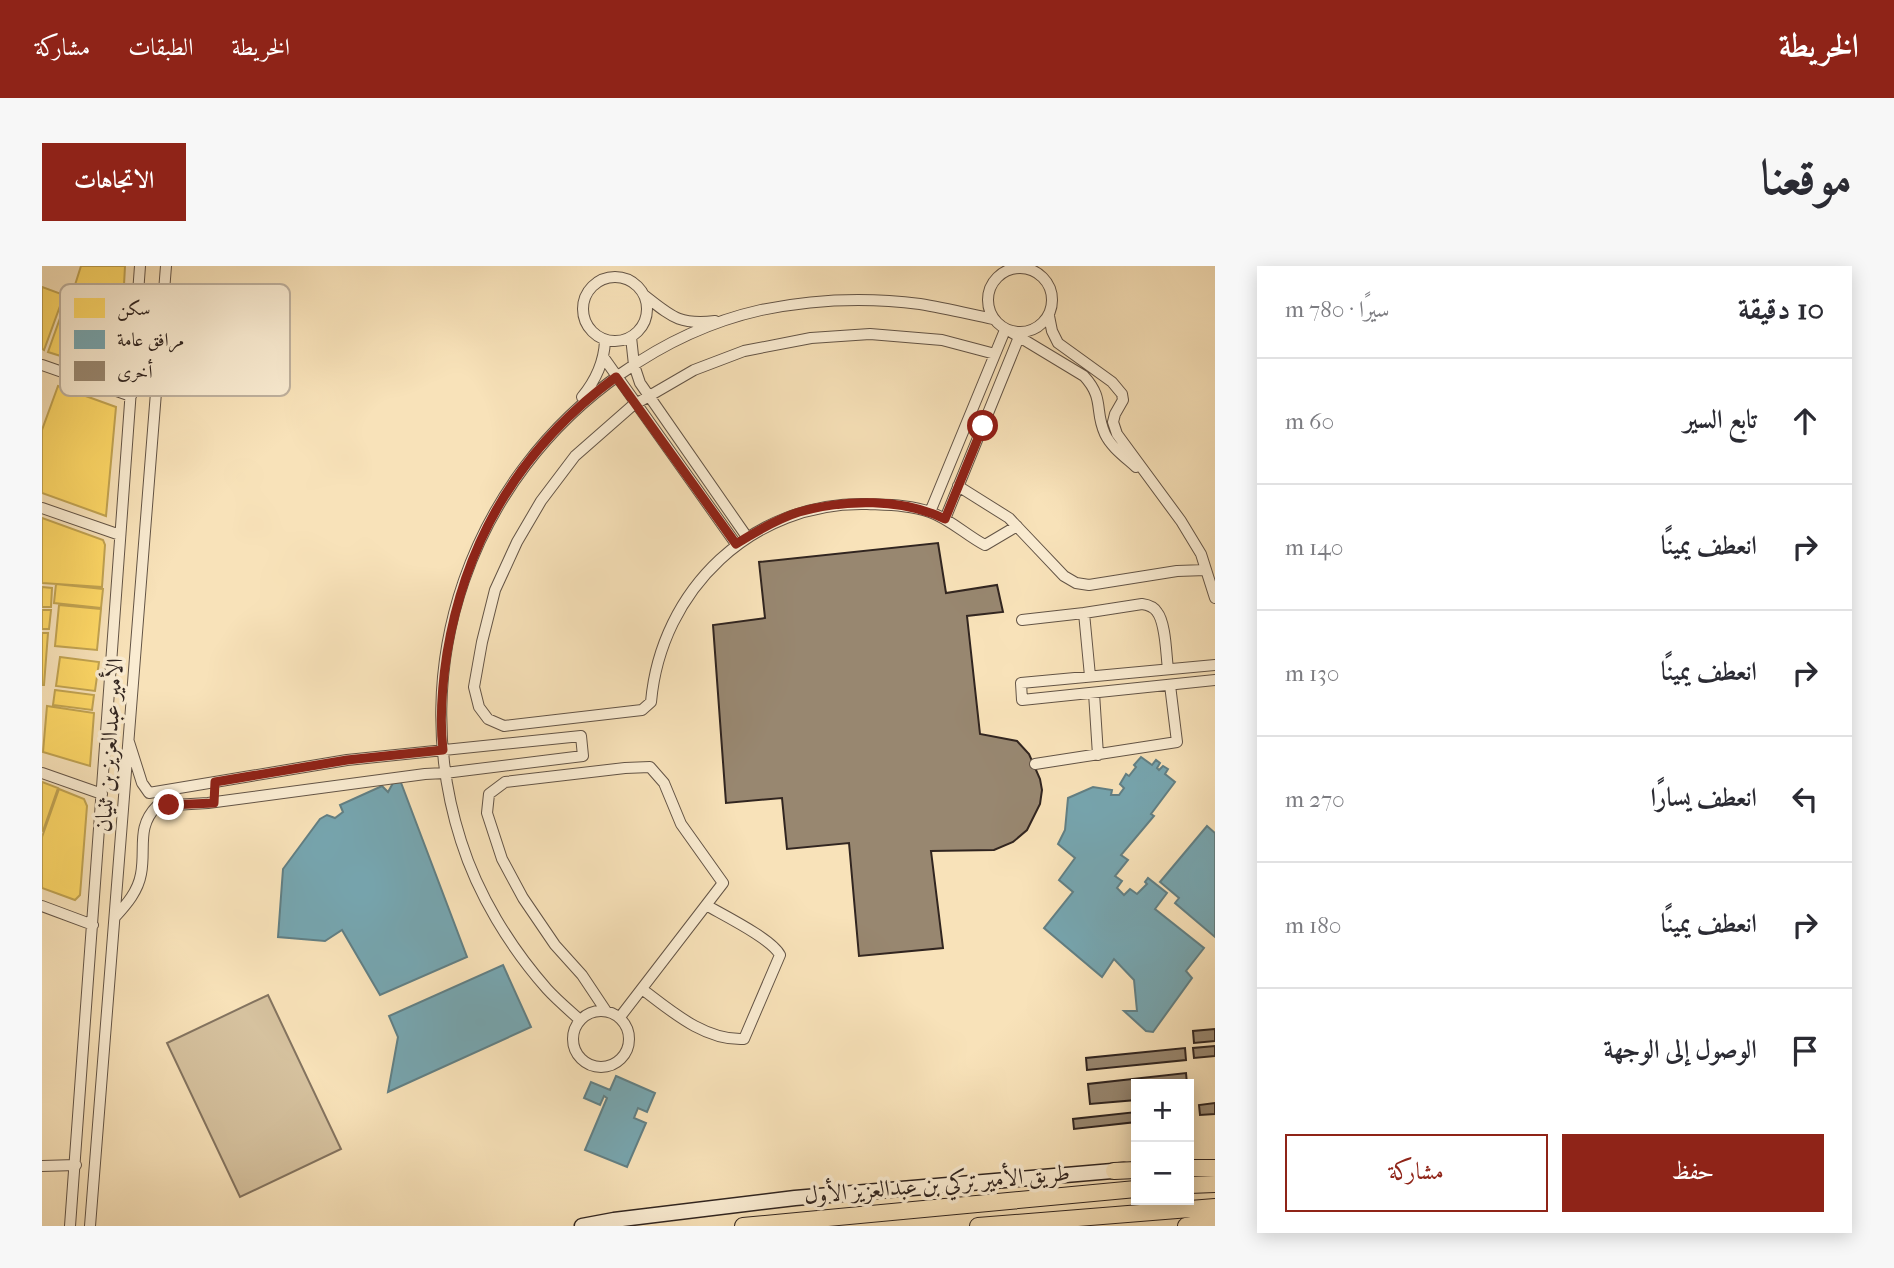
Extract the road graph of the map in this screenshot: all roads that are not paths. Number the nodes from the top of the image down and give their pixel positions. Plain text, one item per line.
1 (140, 266) edge
2 (166, 266) edge
3 (139, 284) edge
4 (165, 284) edge
5 (644, 295) junction
6 (1049, 316) junction
7 (730, 319) junction
8 (993, 319) junction
9 (1012, 333) junction
10 (631, 337) junction
11 (605, 341) junction
12 (995, 354) junction
13 (604, 358) junction
14 (42, 365) edge
15 (634, 365) junction
16 (60, 371) edge
17 (616, 377) junction
18 (131, 396) edge
19 (156, 396) edge
20 (649, 396) junction
21 (636, 404) junction
22 (566, 419) junction
23 (958, 486) junction
24 (1157, 487) junction
25 (42, 508) edge
26 (930, 512) junction
27 (945, 519) junction
28 (1017, 526) junction
29 (120, 535) junction
30 (747, 537) junction
31 (736, 544) junction
32 (1206, 570) junction
33 (1215, 598) edge
34 (1084, 613) junction
35 (1023, 620) dead end
36 (1215, 665) edge
37 (1168, 669) junction
38 (1090, 676) junction
39 (1215, 680) edge
40 (1170, 685) junction
41 (1094, 693) junction
42 (129, 741) junction
43 (443, 750) junction
44 (1098, 755) junction
45 (1035, 764) dead end
46 (42, 773) edge
47 (445, 773) junction
48 (215, 782) junction
49 (102, 794) junction
50 (214, 803) junction
51 (706, 905) junction
52 (42, 906) edge
53 (115, 917) junction
54 (93, 925) junction
55 (642, 989) junction
56 (606, 1011) junction
57 (620, 1017) junction
58 (580, 1020) junction
59 (1215, 1161) edge
60 (76, 1165) junction
61 (1194, 1165) edge
62 (42, 1166) edge
63 (1194, 1166) edge
64 (1215, 1168) edge
65 (1131, 1169) edge
66 (1114, 1171) joint
67 (1215, 1184) edge
68 (1194, 1185) edge
69 (1131, 1189) edge
70 (1215, 1207) edge
71 (1215, 1221) edge
72 (70, 1226) edge
73 (90, 1226) edge
74 (582, 1226) edge
75 (743, 1226) edge
76 (978, 1226) edge
77 (1186, 1226) edge

1 - 3 street, الأمير عبدالعزيز بن ثنيان
2 - 4 street, الأمير عبدالعزيز بن ثنيان
5 - 7 street
5 - 10 street
5 - 11 street
6 - 8 street
6 - 9 street
6 - 24 street
7 - 8 street
7 - 15 street
8 - 9 street
9 - 12 street
9 - 23 street
9 - 24 street
10 - 11 street
10 - 15 street
11 - 13 street
12 - 20 street
12 - 26 street
13 - 17 street
13 - 22 street
14 - 16 street
15 - 17 street
15 - 20 street
17 - 21 street
17 - 22 street
18 - 29 street, الأمير عبدالعزيز بن ثنيان
19 - 42 street, الأمير عبدالعزيز بن ثنيان
20 - 21 street
20 - 30 street
21 - 31 street
21 - 31 street
22 - 43 street
23 - 27 street
23 - 28 street
24 - 32 street
25 - 29 street
26 - 27 street
26 - 30 street
27 - 28 street
28 - 32 street
29 - 49 street, الأمير عبدالعزيز بن ثنيان
30 - 31 street
32 - 33 street
34 - 35 street
34 - 37 street
34 - 38 street
36 - 37 street
37 - 38 street
38 - 41 street
39 - 40 street
40 - 41 street
40 - 44 street
41 - 44 street
42 - 48 street
42 - 53 street, الأمير عبدالعزيز بن ثنيان
43 - 47 street
43 - 47 street
43 - 48 street
44 - 45 street
46 - 49 street
47 - 50 street
47 - 58 street
48 - 50 street
49 - 54 street, الأمير عبدالعزيز بن ثنيان
50 - 53 street
51 - 55 street
51 - 55 street
51 - 56 street
52 - 54 street
53 - 73 street, الأمير عبدالعزيز بن ثنيان
54 - 60 street, الأمير عبدالعزيز بن ثنيان
55 - 57 street
56 - 57 street
56 - 58 street
57 - 58 street
59 - 61 main road
60 - 62 street
60 - 72 street, الأمير عبدالعزيز بن ثنيان
63 - 64 main road
65 - 66 main road
66 - 74 main road
67 - 68 main road
69 - 75 main road, طريق الأمير تركي بن عبدالعزيز الأول
70 - 76 main road, طريق الأمير تركي بن عبدالعزيز الأول
71 - 77 main road

